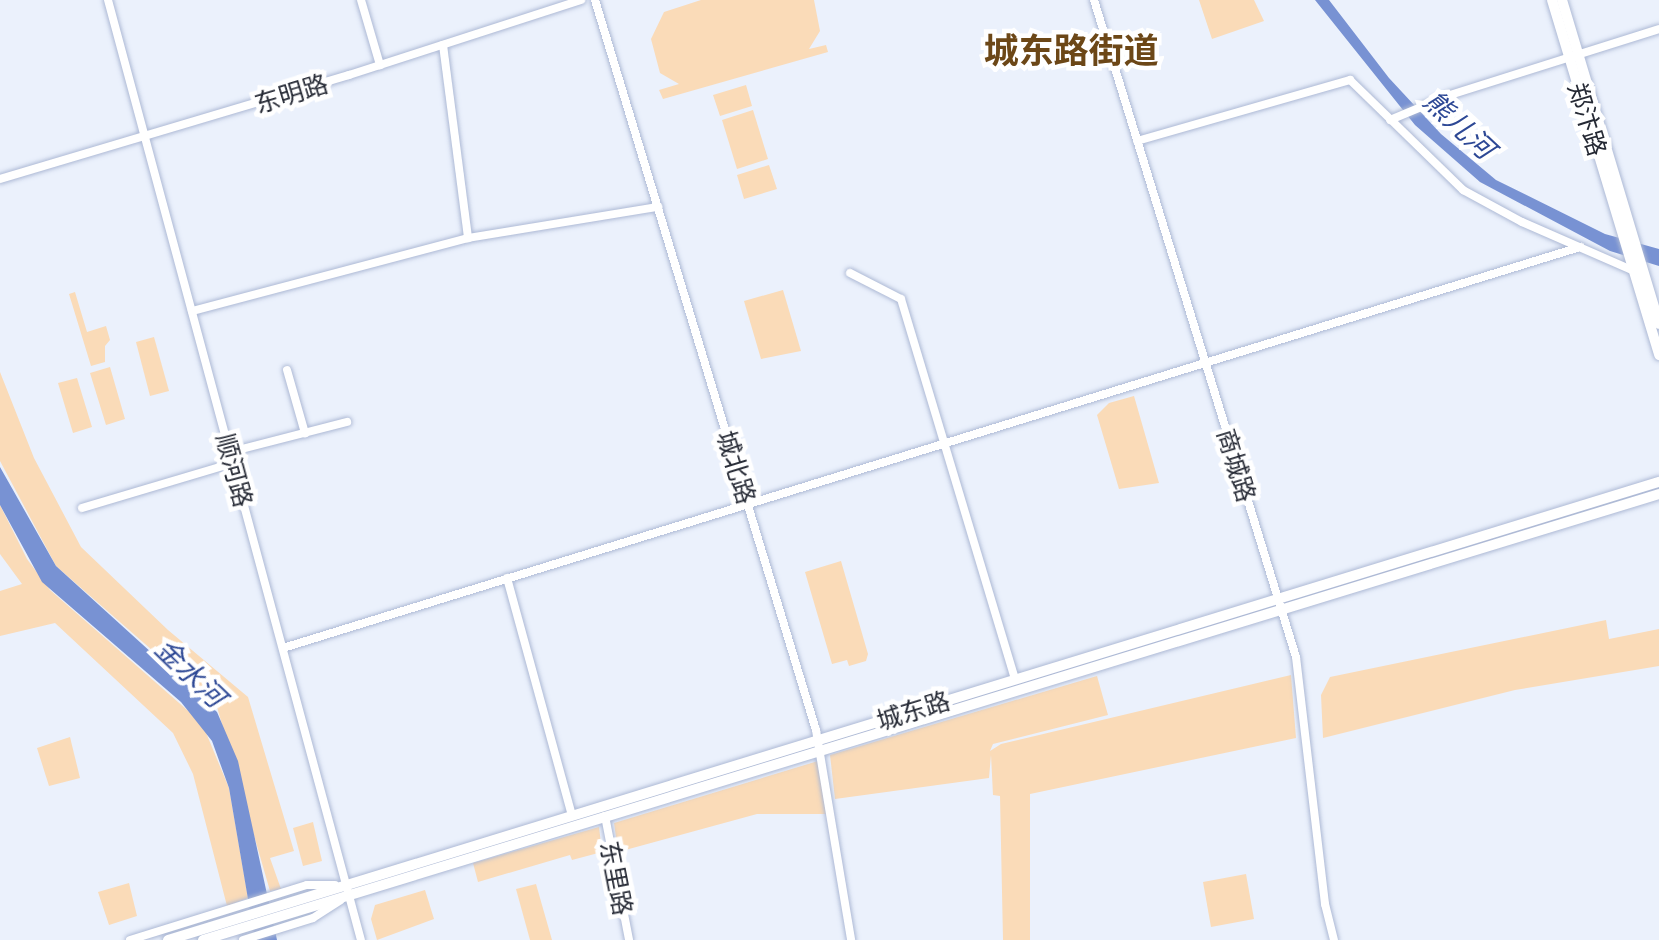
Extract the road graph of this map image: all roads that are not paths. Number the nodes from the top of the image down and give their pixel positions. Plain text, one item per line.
1 (108, 0) edge
2 (361, 0) edge
3 (581, 0) edge
4 (596, 0) edge
5 (1094, 0) edge
6 (1552, 0) edge
7 (1562, 0) edge
8 (1659, 29) edge
9 (443, 44) junction
10 (1574, 56) junction
11 (380, 65) junction
12 (1390, 120) junction
13 (145, 136) junction
14 (1137, 141) junction
15 (0, 179) edge
16 (658, 208) junction
17 (468, 238) junction
18 (1580, 247) junction
19 (1636, 265) junction
20 (850, 272) dead end
21 (192, 311) junction
22 (1659, 324) edge
23 (1659, 355) edge
24 (1206, 364) junction
25 (287, 370) dead end
26 (347, 422) dead end
27 (304, 433) junction
28 (945, 444) junction
29 (230, 452) junction
30 (233, 463) junction
31 (1659, 482) edge
32 (1659, 494) edge
33 (748, 503) junction
34 (82, 508) dead end
35 (507, 578) junction
36 (1280, 603) junction
37 (283, 648) junction
38 (1014, 679) junction
39 (819, 745) junction
40 (572, 815) junction
41 (605, 816) junction
42 (347, 888) junction
43 (279, 911) junction
44 (246, 925) edge
45 (130, 940) edge
46 (168, 940) edge
47 (203, 940) edge
48 (361, 940) edge
49 (629, 940) edge
50 (851, 940) edge
51 (1334, 940) edge

1 - 13 street, 顺河路
2 - 11 street
3 - 9 street, 东明路
4 - 16 street, 城北路
5 - 14 street, 商城路
6 - 10 main road, 郑汴路
7 - 10 main road, 郑汴路
8 - 10 street
9 - 11 street, 东明路
9 - 17 street
10 - 12 street
10 - 19 main road, 郑汴路
11 - 13 street, 东明路
12 - 14 street
12 - 18 street
13 - 15 street, 东明路
13 - 21 street, 顺河路
14 - 24 street, 商城路
16 - 17 street
16 - 33 street, 城北路
17 - 21 street
18 - 19 street
18 - 24 street
19 - 22 main road
19 - 23 main road
20 - 28 street
21 - 29 street, 顺河路
24 - 28 street
24 - 36 street, 商城路
25 - 27 street
26 - 27 street
27 - 29 street
28 - 33 street
28 - 38 street
29 - 30 street, 顺河路
30 - 34 street
30 - 37 street, 顺河路
31 - 36 main road, 城东路
32 - 36 main road, 城东路
33 - 35 street
33 - 39 street, 城北路
35 - 37 street
35 - 40 street
36 - 38 main road, 城东路
36 - 39 main road, 城东路
36 - 51 street, 商城路
37 - 42 street, 顺河路
38 - 39 main road, 城东路
39 - 40 main road, 城东路
39 - 41 main road, 城东路
39 - 50 street, 城北路
40 - 42 main road, 城东路
41 - 42 main road, 城东路
41 - 49 street, 东里路
42 - 43 main road, 城东路
42 - 43 street
42 - 48 street, 顺河路
43 - 44 main road, 城东路
43 - 44 street
44 - 45 street
44 - 46 main road, 城东路
44 - 47 main road, 城东路

